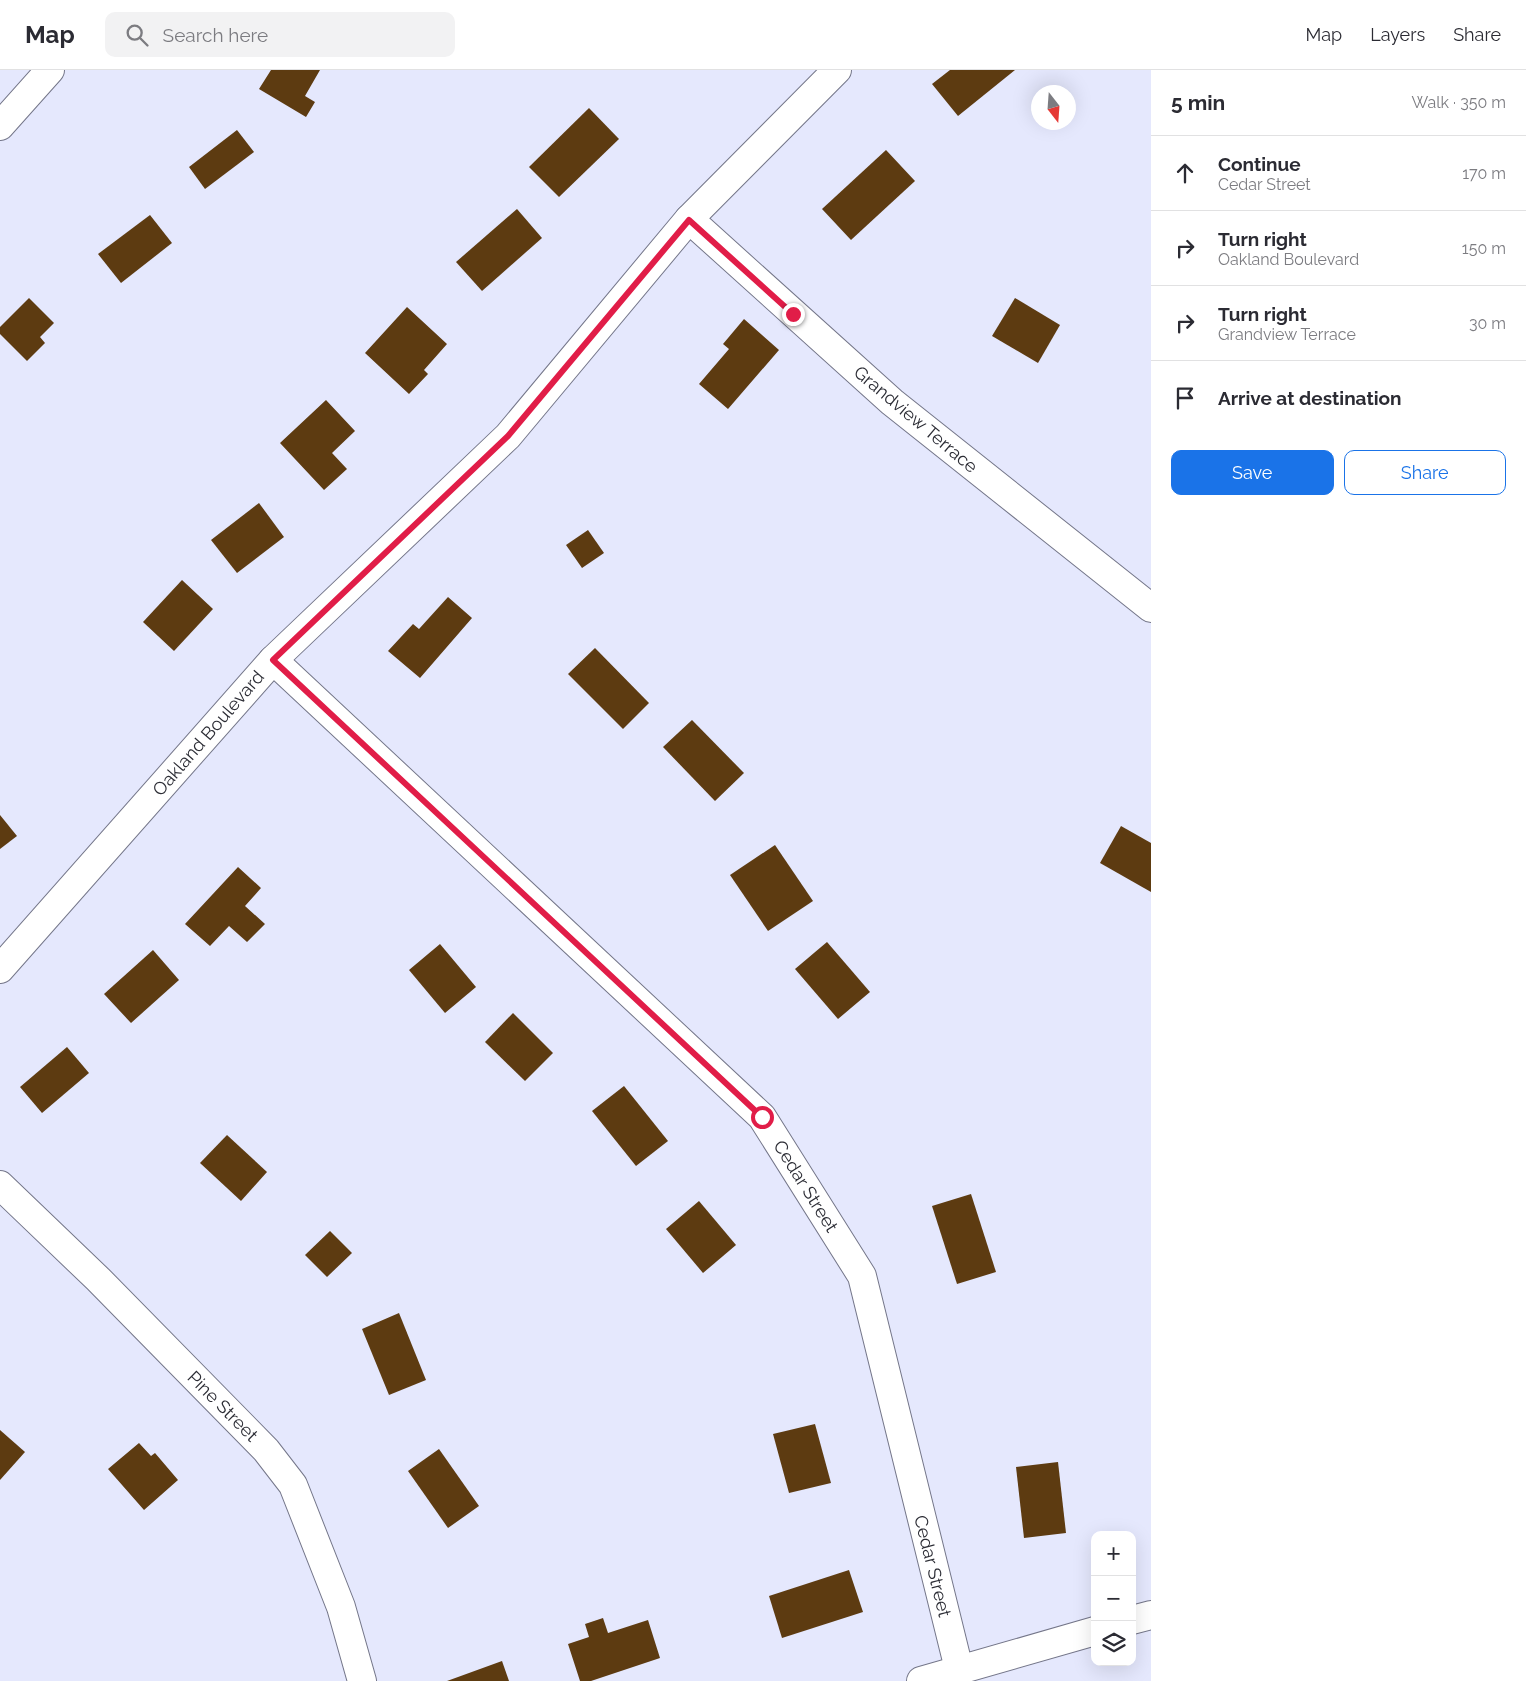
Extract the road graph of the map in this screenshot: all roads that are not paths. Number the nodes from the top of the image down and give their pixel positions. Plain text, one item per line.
1 (50, 70) edge
2 (837, 70) edge
3 (0, 126) edge
4 (689, 220) junction
5 (1151, 608) edge
6 (273, 660) junction
7 (0, 969) edge
8 (0, 1185) edge
9 (1151, 1615) edge
10 (1136, 1619) edge
11 (1091, 1632) edge
12 (959, 1669) junction
13 (362, 1681) edge
14 (921, 1681) edge

1 - 3 street
2 - 4 street, Oakland Boulevard
4 - 5 street, Grandview Terrace
4 - 6 street, Oakland Boulevard
6 - 7 street, Oakland Boulevard
6 - 12 street, Cedar Street
8 - 13 street, Pine Street
9 - 10 street
11 - 12 street
12 - 14 street

